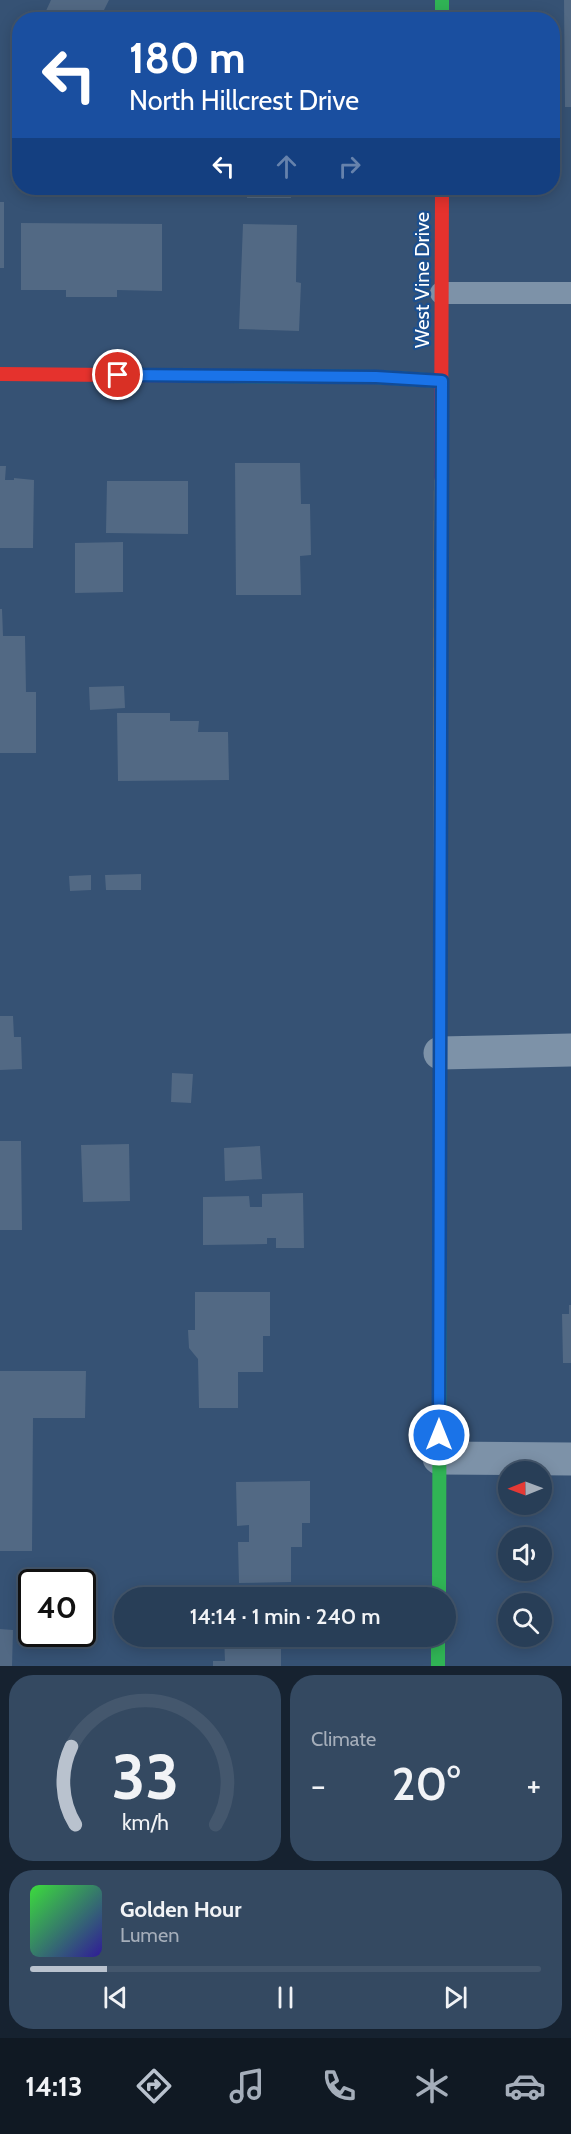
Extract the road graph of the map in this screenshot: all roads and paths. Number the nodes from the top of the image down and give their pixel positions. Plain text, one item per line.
1 (442, 195) edge
2 (441, 293) junction
3 (571, 293) edge
4 (0, 374) edge
5 (442, 381) junction
6 (571, 1050) edge
7 (440, 1053) junction
8 (439, 1458) junction
9 (571, 1459) edge
10 (439, 1587) edge
11 (438, 1647) edge
12 (438, 1666) edge

1 - 2 street, West Vine Drive
2 - 3 lane
2 - 5 street, West Vine Drive
4 - 5 street
5 - 7 street, West Vine Drive
6 - 7 street
7 - 8 street, West Vine Drive
8 - 9 street
8 - 10 street, West Vine Drive
11 - 12 street

